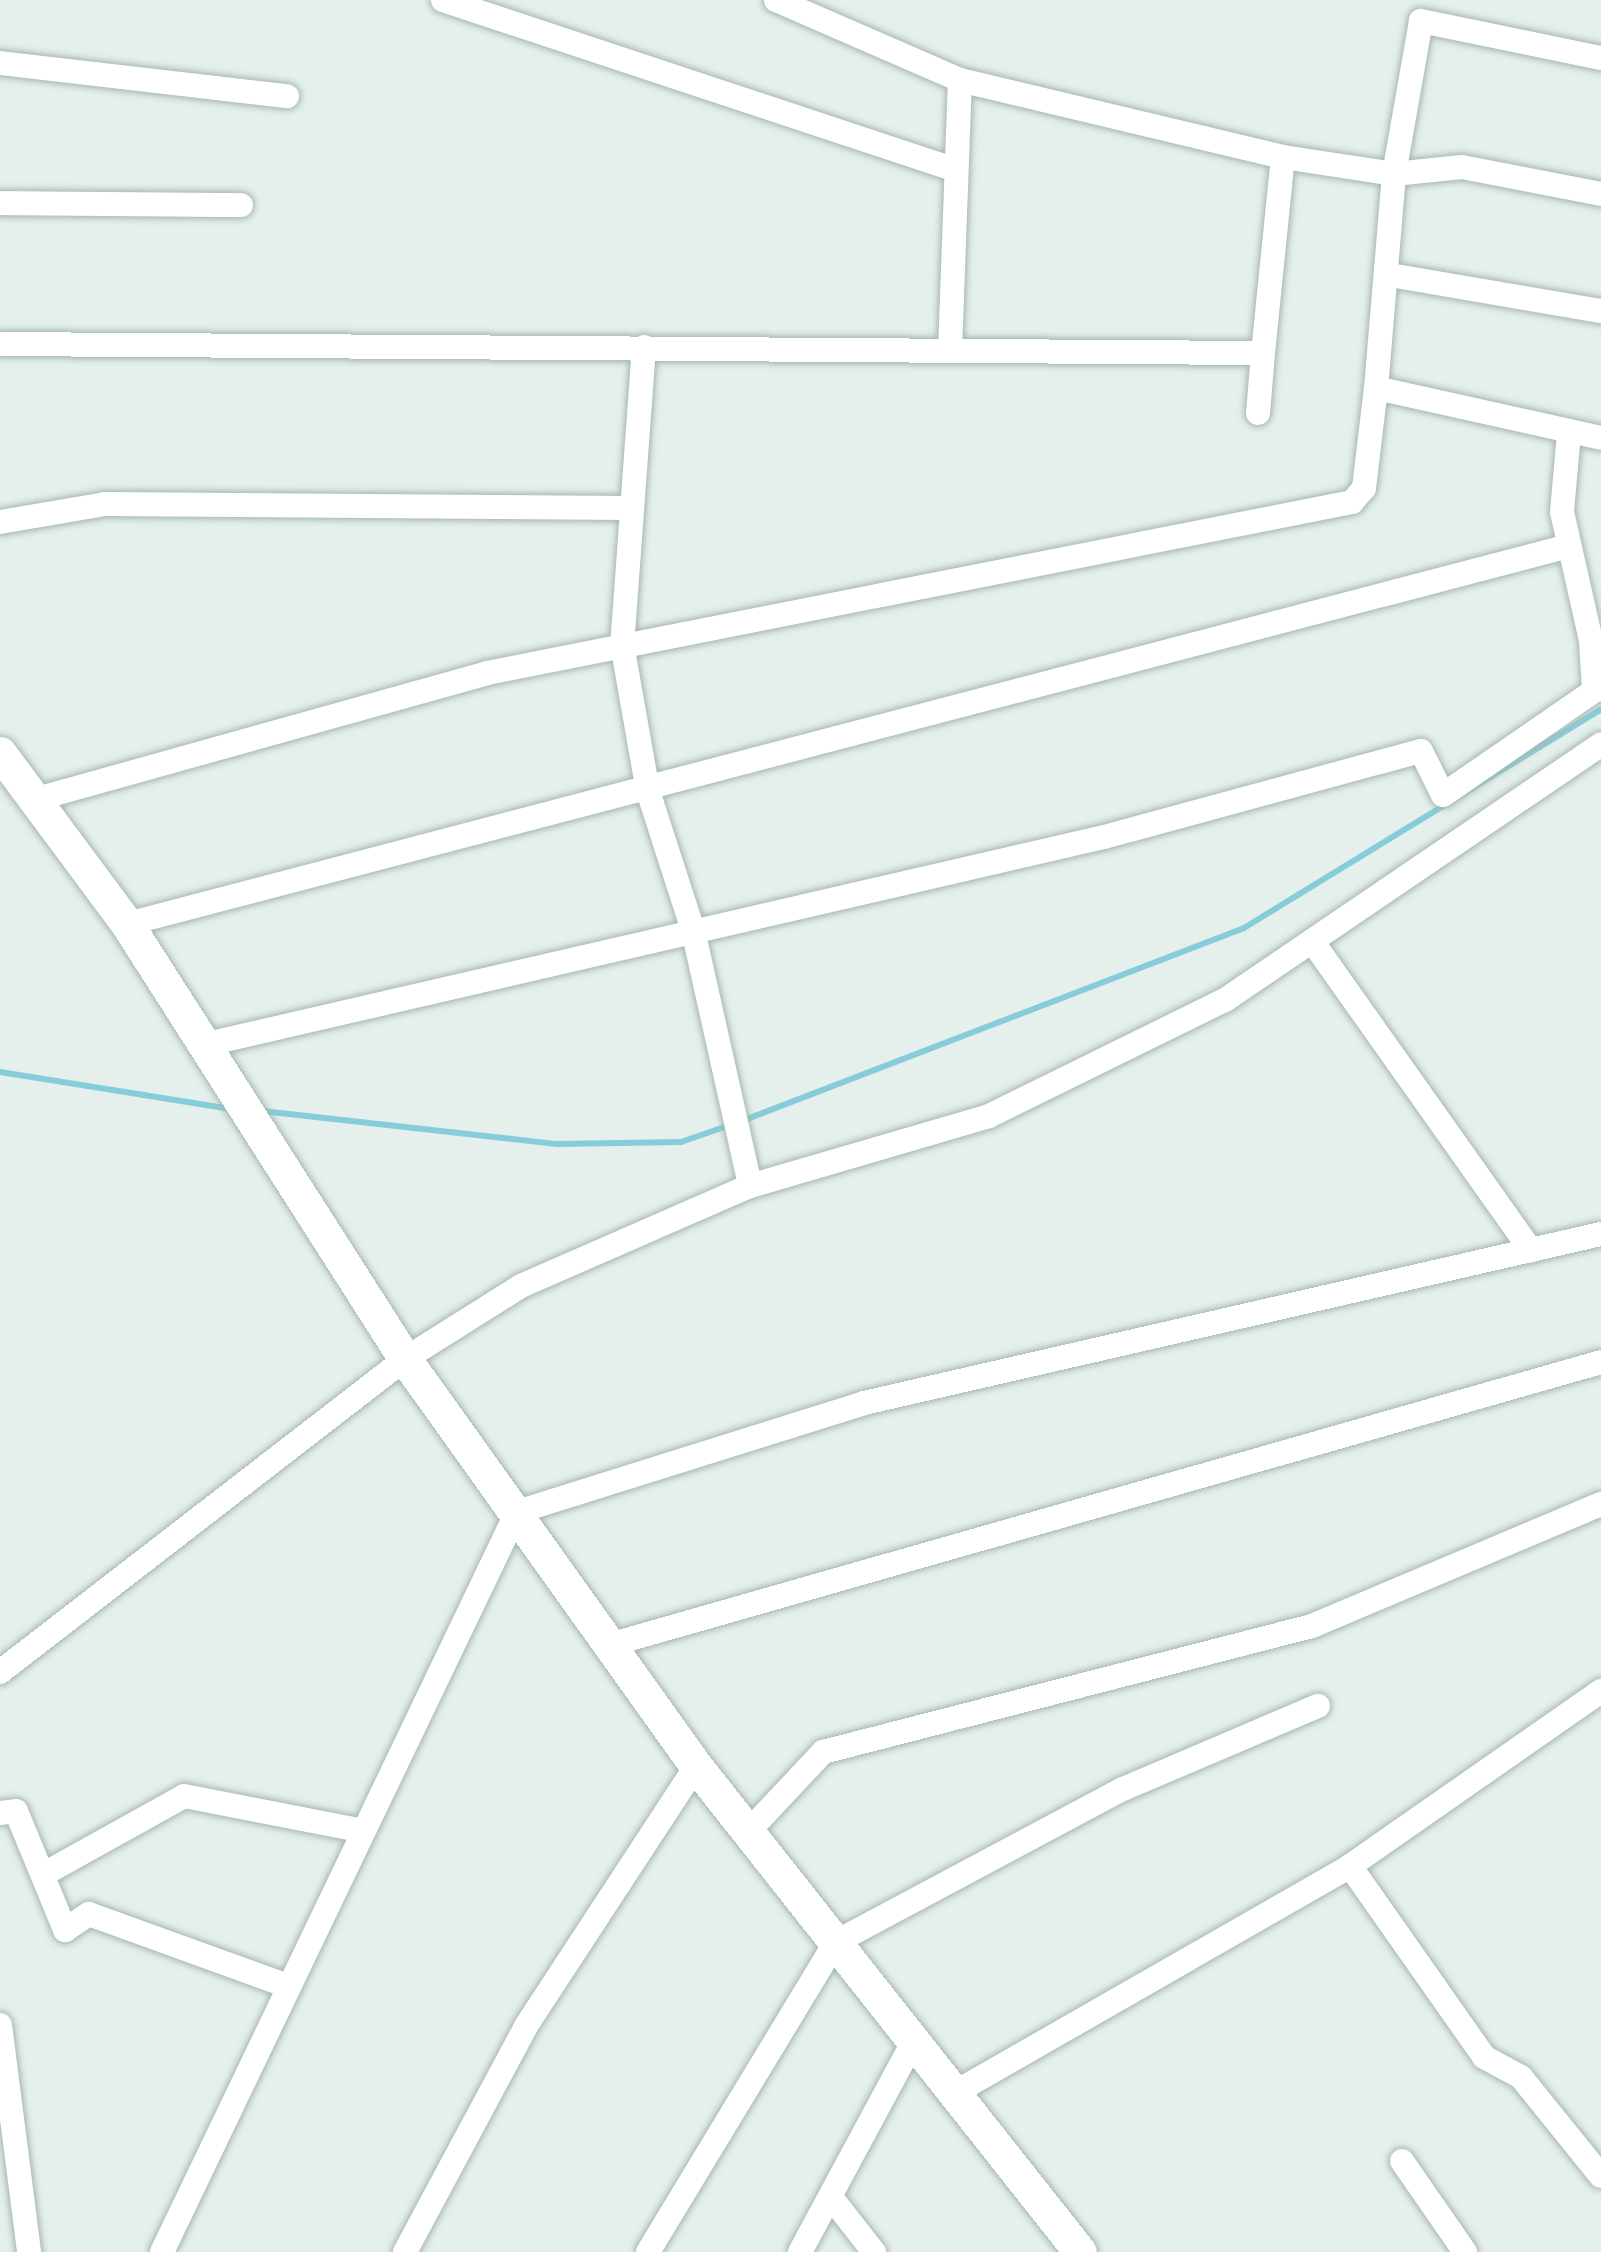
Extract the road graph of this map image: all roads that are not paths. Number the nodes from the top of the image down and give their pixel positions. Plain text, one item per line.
1 (443, 0) edge
2 (776, 0) edge
3 (1601, 58) edge
4 (0, 63) edge
5 (960, 80) junction
6 (287, 96) dead end
7 (1283, 157) junction
8 (950, 168) junction
9 (1394, 174) junction
10 (1601, 194) edge
11 (0, 203) edge
12 (242, 205) dead end
13 (1390, 275) junction
14 (1601, 310) edge
15 (0, 344) edge
16 (644, 346) junction
17 (950, 351) junction
18 (1263, 353) junction
19 (1376, 388) junction
20 (1258, 413) dead end
21 (1569, 433) junction
22 (1601, 438) edge
23 (632, 508) junction
24 (0, 522) edge
25 (1569, 546) junction
26 (1591, 640) junction
27 (622, 644) junction
28 (1601, 686) edge
29 (1601, 744) edge
30 (0, 753) edge
31 (648, 791) junction
32 (33, 800) junction
33 (127, 924) junction
34 (693, 930) junction
35 (1312, 941) junction
36 (203, 1045) junction
37 (750, 1186) junction
38 (1601, 1234) edge
39 (1531, 1250) junction
40 (405, 1360) junction
41 (1601, 1361) edge
42 (1601, 1504) edge
43 (517, 1512) junction
44 (616, 1643) junction
45 (0, 1672) edge
46 (1601, 1691) edge
47 (1318, 1706) dead end
48 (696, 1766) junction
49 (5, 1816) edge
50 (358, 1830) junction
51 (747, 1833) junction
52 (1350, 1866) junction
53 (44, 1874) junction
54 (836, 1942) junction
55 (282, 1984) junction
56 (0, 2025) edge
57 (913, 2042) junction
58 (956, 2092) junction
59 (1402, 2161) dead end
60 (1601, 2176) edge
61 (834, 2201) junction
62 (29, 2252) edge
63 (162, 2252) edge
64 (405, 2252) edge
65 (648, 2252) edge
66 (800, 2252) edge
67 (874, 2252) edge
68 (1080, 2252) edge
69 (1465, 2252) edge

1 - 8 street
2 - 5 street
3 - 9 street
4 - 6 street
5 - 7 street
5 - 8 street
7 - 9 street
7 - 18 street
8 - 17 street
9 - 10 street
9 - 13 street
11 - 12 street
13 - 14 street
13 - 19 street
15 - 16 street
16 - 17 street
16 - 23 street
17 - 18 street
18 - 20 street
19 - 21 street
19 - 27 street
21 - 22 street
21 - 25 street
23 - 24 street
23 - 27 street
25 - 26 street
25 - 31 street
26 - 28 street
26 - 34 street
27 - 31 street
27 - 32 street
29 - 35 street
30 - 32 street
31 - 33 street
31 - 34 street
32 - 33 street
33 - 36 street
34 - 36 street
34 - 37 street
35 - 37 street
35 - 39 street
36 - 40 street
37 - 40 street
38 - 39 street
39 - 43 street
40 - 43 street
40 - 45 street
41 - 44 street
42 - 51 street
43 - 44 street
43 - 50 street
44 - 48 street
46 - 52 street
47 - 54 street
48 - 51 street
48 - 64 street
49 - 53 street
50 - 53 street
50 - 55 street
51 - 54 street
52 - 58 street
52 - 60 street
53 - 55 street
54 - 57 street
54 - 65 street
55 - 63 street
56 - 62 street
57 - 58 street
57 - 61 street
58 - 68 street
59 - 69 street
61 - 66 street
61 - 67 street

